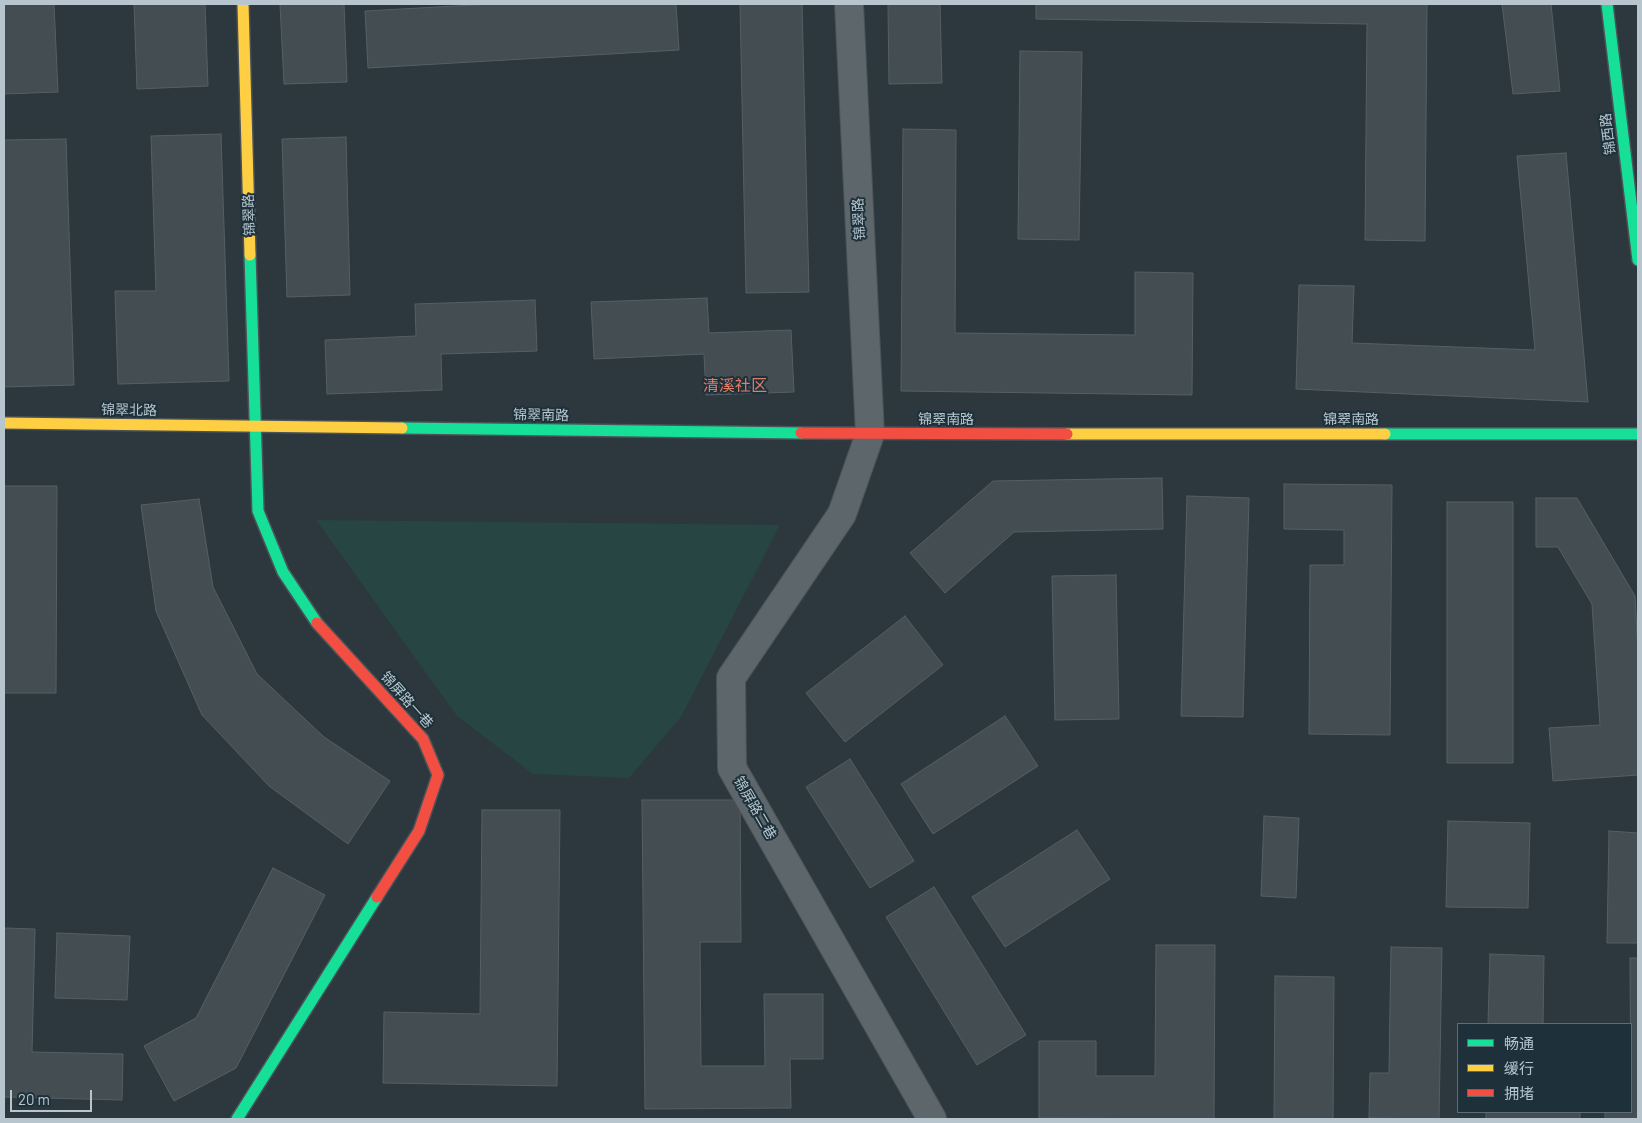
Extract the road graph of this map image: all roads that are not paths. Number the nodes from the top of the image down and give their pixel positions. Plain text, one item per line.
1 (243, 4) edge
2 (849, 4) edge
3 (1607, 4) edge
4 (1631, 141) edge
5 (1638, 260) edge
6 (4, 423) edge
7 (254, 427) junction
8 (870, 434) junction
9 (1638, 434) edge
10 (237, 1119) edge
11 (932, 1119) edge

1 - 7 street, 锦翠路
2 - 8 street, 锦翠路
3 - 4 street, 锦西路
4 - 5 street, 锦西路
6 - 7 street, 锦翠北路
7 - 8 street, 锦翠南路
7 - 10 street, 锦屏路一巷
8 - 9 street, 锦翠南路
8 - 11 street, 锦屏路二巷

